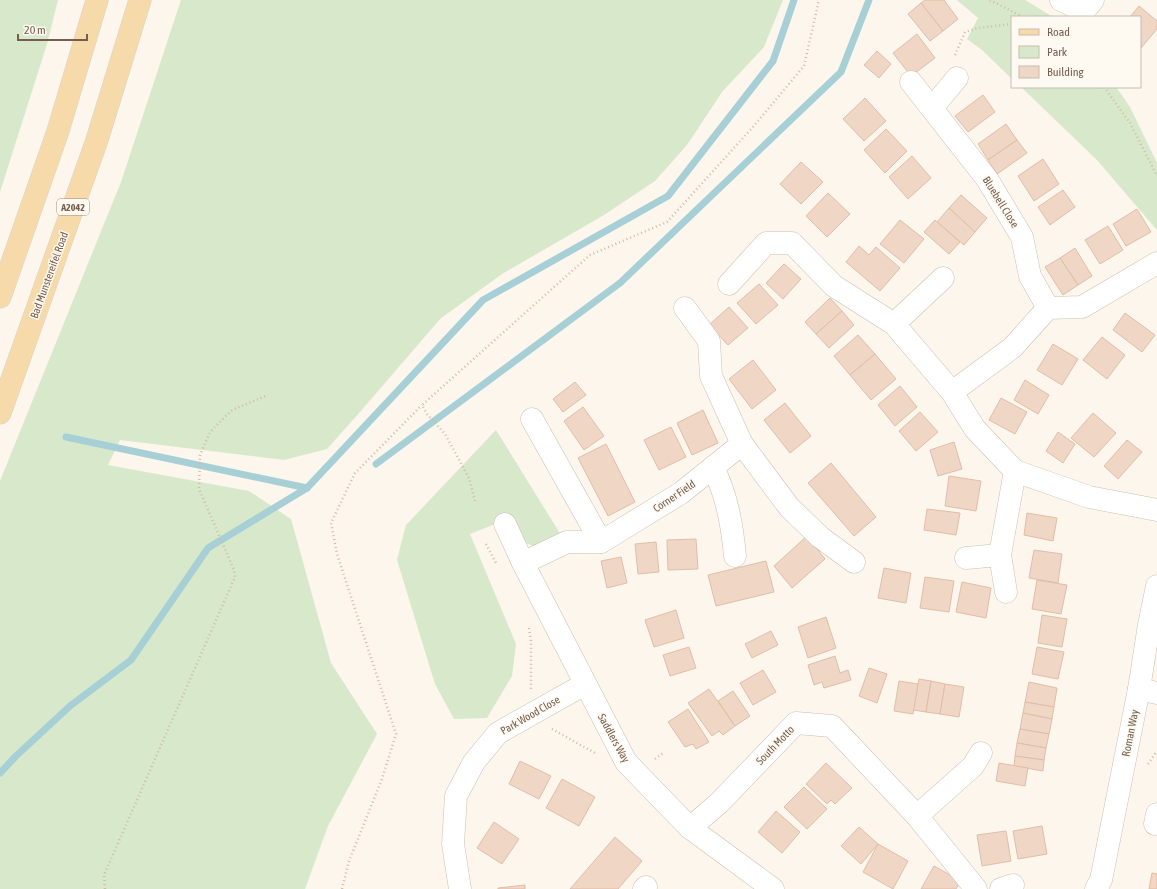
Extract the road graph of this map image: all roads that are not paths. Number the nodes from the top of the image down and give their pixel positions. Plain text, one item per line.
1 (97, 0) edge
2 (140, 0) edge
3 (1060, 0) edge
4 (1094, 0) edge
5 (957, 78) road end
6 (911, 82) dead end
7 (932, 108) junction
8 (1157, 263) edge
9 (943, 278) dead end
10 (730, 284) dead end
11 (0, 297) edge
12 (685, 308) dead end
13 (1048, 308) junction
14 (894, 324) junction
15 (952, 392) junction
16 (0, 413) edge
17 (532, 419) dead end
18 (742, 444) junction
19 (713, 467) junction
20 (1015, 471) junction
21 (1157, 510) edge
22 (505, 524) dead end
23 (601, 542) junction
24 (1000, 555) junction
25 (735, 556) dead end
26 (966, 558) dead end
27 (854, 562) dead end
28 (523, 563) junction
29 (1157, 586) edge
30 (1006, 592) dead end
31 (585, 684) junction
32 (1148, 691) edge
33 (981, 753) dead end
34 (917, 816) junction
35 (690, 828) junction
36 (1100, 886) edge
37 (460, 889) edge
38 (773, 889) edge
39 (976, 889) edge

1 - 11 main road
2 - 16 main road, Bad Munstereifel Road / A2042
3 - 4 street
5 - 7 street
6 - 7 street, Bluebell Close
7 - 13 street, Bluebell Close
8 - 13 street
9 - 14 street
10 - 14 street
12 - 18 street
13 - 15 street
14 - 15 street
15 - 20 street
17 - 23 street
18 - 19 street, Corner Field
18 - 27 street
19 - 23 street, Corner Field
19 - 25 street
20 - 21 street
20 - 24 street
22 - 28 street, Saddlers Way
23 - 28 street
24 - 26 street
24 - 30 street
28 - 31 street, Saddlers Way
29 - 32 street, Roman Way
31 - 35 street, Saddlers Way
31 - 37 street, Park Wood Close
32 - 36 street, Roman Way
33 - 34 street
34 - 35 street, South Motto
34 - 39 street, South Motto
35 - 38 street, Saddlers Way

